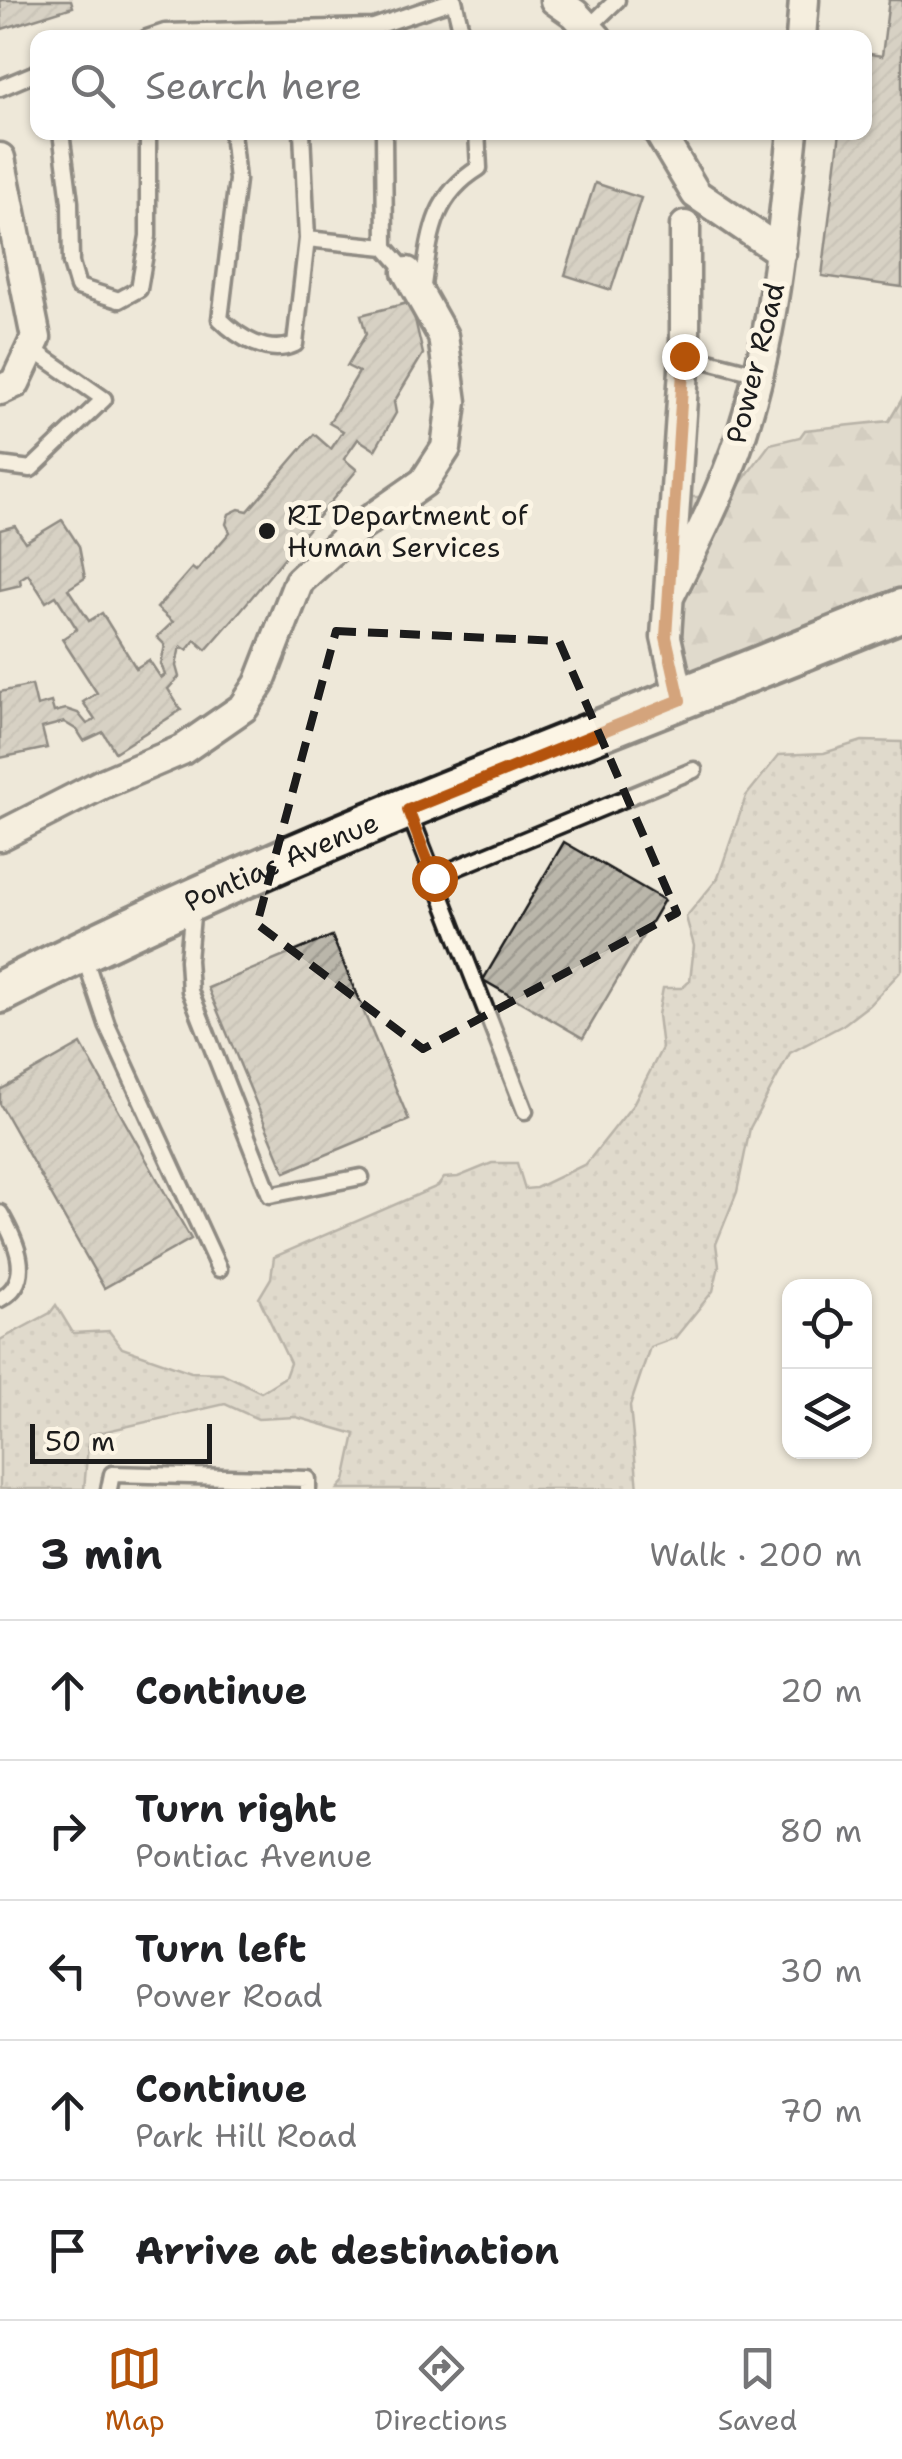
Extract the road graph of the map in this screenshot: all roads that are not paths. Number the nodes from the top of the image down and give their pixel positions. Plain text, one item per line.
1 (555, 0) edge
2 (617, 0) edge
3 (804, 0) edge
4 (328, 30) edge
5 (462, 30) edge
6 (590, 30) edge
7 (595, 30) edge
8 (802, 30) edge
9 (30, 75) edge
10 (0, 88) edge
11 (62, 140) edge
12 (148, 140) edge
13 (233, 140) edge
14 (302, 140) edge
15 (384, 140) edge
16 (477, 140) edge
17 (664, 140) edge
18 (792, 140) edge
19 (0, 158) edge
20 (685, 226) dead end
21 (307, 239) junction
22 (384, 247) junction
23 (781, 252) junction
24 (408, 272) joint
25 (421, 297) junction
26 (31, 348) junction
27 (684, 356) junction
28 (759, 374) junction
29 (0, 390) edge
30 (0, 466) edge
31 (670, 597) junction
32 (902, 610) edge
33 (680, 700) junction
34 (694, 770) dead end
35 (408, 810) junction
36 (0, 836) edge
37 (434, 878) junction
38 (194, 900) junction
39 (82, 950) junction
40 (0, 992) edge
41 (525, 1111) dead end
42 (360, 1176) dead end
43 (0, 1213) edge
44 (220, 1269) dead end
45 (0, 1299) edge
46 (109, 1489) edge
47 (308, 1489) edge

1 - 6 street
2 - 7 lane
3 - 8 street
4 - 5 lane
9 - 10 lane
11 - 12 lane
13 - 21 lane
14 - 21 lane
15 - 22 lane
16 - 25 lane
17 - 23 street
18 - 23 street, Power Road
19 - 26 street
20 - 27 street
21 - 22 lane
22 - 24 lane
23 - 28 street, Power Road
24 - 25 street
25 - 36 street
26 - 29 street
26 - 30 lane
27 - 28 lane
27 - 31 street
28 - 31 street, Power Road
31 - 33 street, Power Road
32 - 33 main road, Pontiac Avenue
33 - 35 main road, Pontiac Avenue
34 - 37 lane
35 - 37 lane
35 - 38 main road, Pontiac Avenue
37 - 41 lane
38 - 39 main road, Pontiac Avenue
38 - 42 lane
39 - 40 main road, Pontiac Avenue
39 - 44 lane
43 - 45 lane
46 - 47 lane

